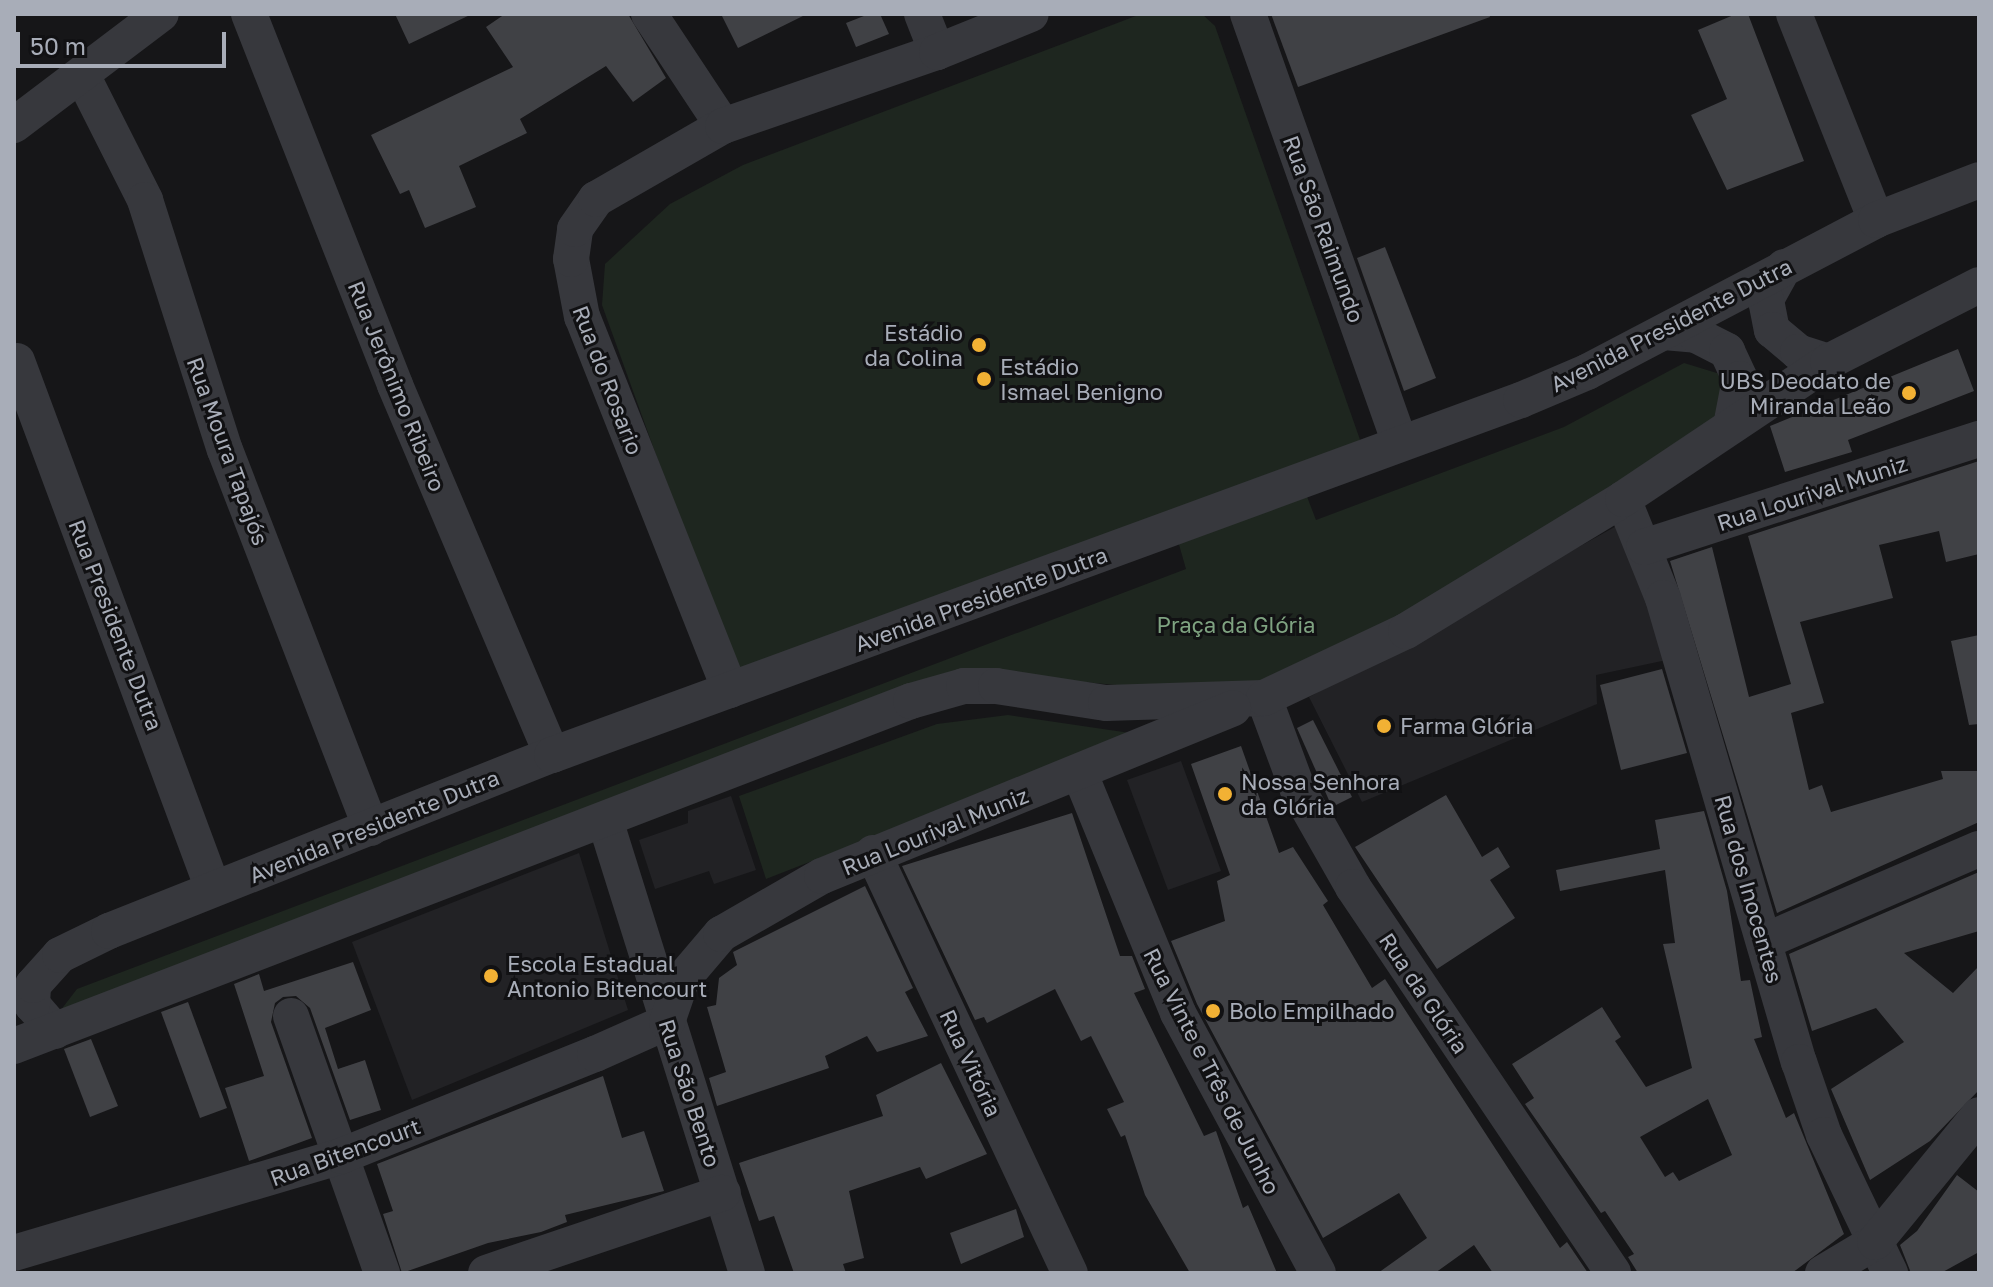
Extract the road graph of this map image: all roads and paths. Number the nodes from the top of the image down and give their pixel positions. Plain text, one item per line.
1 (161, 14) edge
2 (249, 14) edge
3 (649, 14) edge
4 (922, 14) edge
5 (1031, 14) edge
6 (1248, 14) edge
7 (1794, 14) edge
8 (937, 52) junction
9 (83, 77) junction
10 (14, 125) edge
11 (723, 126) junction
12 (1979, 180) edge
13 (1876, 220) junction
14 (1784, 267) junction
15 (1979, 285) edge
16 (1664, 332) junction
17 (17, 361) dead end
18 (1828, 362) junction
19 (1731, 426) junction
20 (1979, 439) edge
21 (1400, 443) junction
22 (1623, 499) junction
23 (1644, 547) junction
24 (730, 690) junction
25 (1258, 699) junction
26 (552, 755) junction
27 (1080, 774) junction
28 (605, 820) junction
29 (371, 828) junction
30 (1979, 849) edge
31 (873, 853) junction
32 (213, 889) junction
33 (1765, 941) junction
34 (34, 1014) edge
35 (291, 1016) dead end
36 (667, 1022) junction
37 (14, 1046) edge
38 (1979, 1115) edge
39 (341, 1156) junction
40 (723, 1193) junction
41 (14, 1253) edge
42 (1882, 1258) edge
43 (382, 1273) edge
44 (486, 1273) edge
45 (747, 1273) edge
46 (1070, 1273) edge
47 (1318, 1273) edge
48 (1613, 1273) edge
49 (1823, 1273) edge

1 - 9 street
2 - 26 street, Rua Jerônimo Ribeiro
3 - 11 street
4 - 8 street
5 - 8 street, Rua do Rosario
6 - 21 street, Rua São Raimundo
7 - 13 street
8 - 11 street, Rua do Rosario
9 - 10 street
9 - 29 street, Rua Moura Tapajós
11 - 24 street, Rua do Rosario
12 - 13 street, Avenida Presidente Dutra
13 - 14 street, Avenida Presidente Dutra
14 - 16 street, Avenida Presidente Dutra
14 - 18 street
15 - 18 street
16 - 19 street
16 - 21 street, Avenida Presidente Dutra
17 - 32 street, Rua Presidente Dutra
18 - 19 street
19 - 22 street
20 - 23 street, Rua Lourival Muniz
21 - 24 street, Avenida Presidente Dutra
22 - 23 street, Rua dos Inocentes
22 - 25 street
23 - 33 street, Rua dos Inocentes
24 - 26 street, Avenida Presidente Dutra
25 - 27 street, Rua Lourival Muniz
25 - 28 street
25 - 48 street, Rua da Glória
26 - 29 street, Avenida Presidente Dutra
27 - 31 street, Rua Lourival Muniz
27 - 47 street, Rua Vinte e Três de Junho
28 - 34 street
28 - 36 street, Rua São Bento
29 - 32 street, Avenida Presidente Dutra
30 - 33 street
31 - 36 street, Rua Lourival Muniz
31 - 46 street, Rua Vitória
32 - 34 street, Avenida Presidente Dutra
33 - 42 street, Rua dos Inocentes
34 - 37 street
35 - 39 street
36 - 39 street, Rua Bitencourt
36 - 40 street, Rua São Bento
38 - 42 street
39 - 41 street, Rua Bitencourt
39 - 43 street
40 - 44 street
40 - 45 street, Rua São Bento
42 - 49 street

